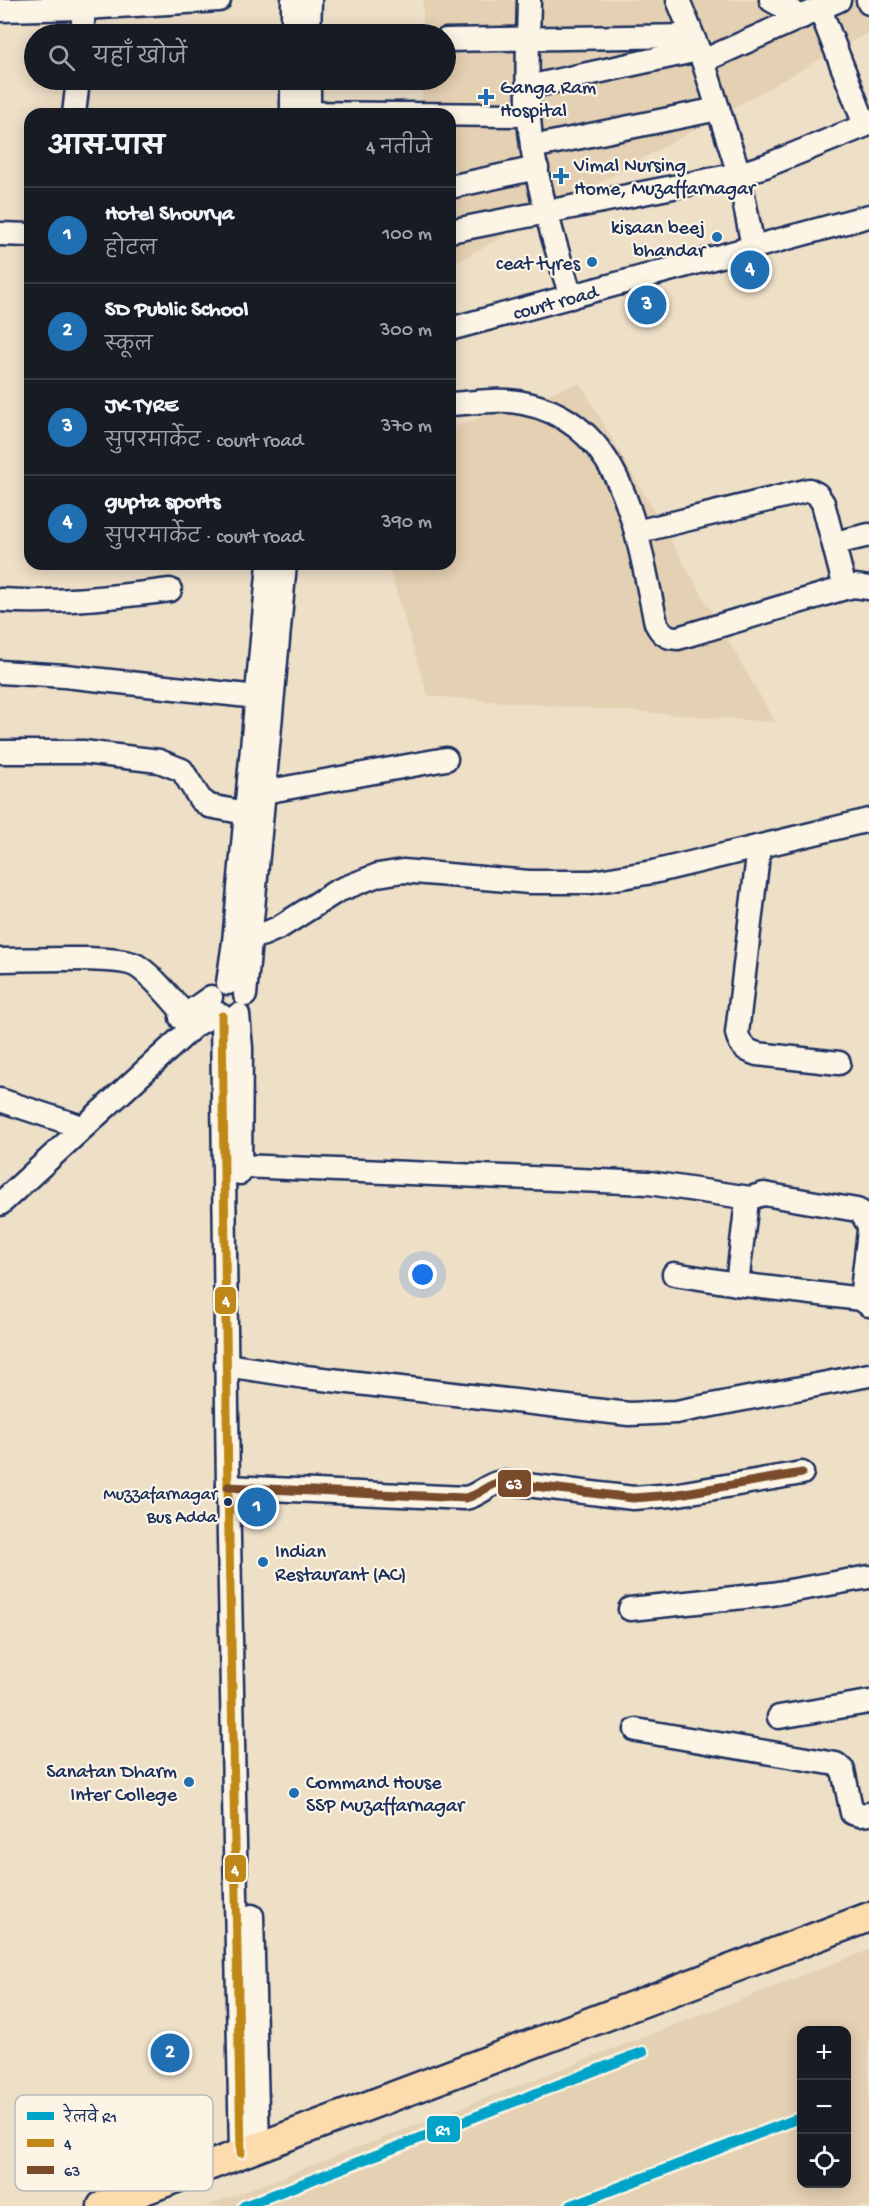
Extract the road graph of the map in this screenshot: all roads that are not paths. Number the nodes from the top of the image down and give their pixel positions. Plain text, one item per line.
1 (219, 0) edge
2 (293, 0) edge
3 (310, 0) edge
4 (529, 0) edge
5 (678, 0) edge
6 (771, 0) edge
7 (84, 8) junction
8 (820, 9) edge
9 (0, 10) edge
10 (83, 24) edge
11 (293, 24) edge
12 (309, 24) edge
13 (456, 40) edge
14 (528, 40) junction
15 (698, 49) junction
16 (528, 87) junction
17 (77, 90) edge
18 (295, 90) edge
19 (307, 90) edge
20 (75, 108) edge
21 (300, 108) edge
22 (302, 108) edge
23 (718, 110) junction
24 (456, 114) edge
25 (529, 115) junction
26 (867, 125) edge
27 (534, 157) junction
28 (739, 174) junction
29 (456, 185) edge
30 (546, 212) junction
31 (869, 216) edge
32 (456, 230) edge
33 (0, 234) edge
34 (24, 235) edge
35 (753, 247) junction
36 (571, 297) junction
37 (456, 327) edge
38 (456, 404) edge
39 (636, 532) junction
40 (869, 535) edge
41 (835, 543) junction
42 (268, 570) edge
43 (284, 570) edge
44 (845, 588) junction
45 (869, 588) edge
46 (170, 590) dead end
47 (0, 600) edge
48 (0, 672) edge
49 (257, 697) junction
50 (0, 752) edge
51 (446, 759) dead end
52 (264, 792) junction
53 (246, 813) junction
54 (869, 820) edge
55 (759, 847) junction
56 (242, 940) junction
57 (0, 960) edge
58 (227, 1003) junction
59 (190, 1020) junction
60 (839, 1064) dead end
61 (0, 1100) edge
62 (75, 1125) junction
63 (240, 1166) junction
64 (0, 1186) edge
65 (750, 1198) junction
66 (0, 1204) edge
67 (869, 1226) edge
68 (869, 1231) edge
69 (674, 1274) dead end
70 (737, 1284) junction
71 (865, 1302) edge
72 (233, 1366) junction
73 (869, 1375) edge
74 (802, 1473) dead end
75 (235, 1488) junction
76 (869, 1577) edge
77 (630, 1609) dead end
78 (869, 1702) edge
79 (779, 1718) dead end
80 (636, 1730) dead end
81 (869, 1814) edge
82 (869, 1917) edge
83 (250, 2150) junction
84 (213, 2164) edge
85 (142, 2191) edge
86 (102, 2206) edge

1 - 7 street
2 - 11 street
3 - 12 street
4 - 14 street
5 - 15 street
6 - 8 street
7 - 9 street
7 - 10 street
8 - 15 street
8 - 26 street
13 - 14 street
14 - 15 street
14 - 16 street
15 - 16 street
15 - 23 street
16 - 25 street
17 - 20 street
18 - 21 street
19 - 22 street
23 - 27 street
23 - 28 street
24 - 25 street
25 - 27 street
26 - 28 street
27 - 29 street
27 - 30 street
28 - 30 street
28 - 35 street
30 - 32 street
30 - 36 street
31 - 35 street, court road
33 - 34 street
35 - 36 street, court road
36 - 37 street, court road
38 - 39 street
39 - 41 street
39 - 44 street
40 - 41 street
41 - 44 street
42 - 49 street
43 - 52 street
44 - 45 street
46 - 47 street
48 - 49 street
49 - 53 street
50 - 53 street
51 - 52 street
52 - 56 street
53 - 56 street
54 - 55 street
55 - 56 street
55 - 60 street
56 - 58 street
57 - 59 street
58 - 59 street
58 - 63 street
58 - 72 street
59 - 62 street
61 - 62 street
62 - 64 street
62 - 66 street
63 - 65 street
63 - 72 street
65 - 67 street
65 - 70 street
68 - 71 street
69 - 70 street
70 - 71 street
72 - 73 street
72 - 75 street
74 - 75 street
75 - 83 street
76 - 77 street
78 - 79 street
80 - 81 street
82 - 83 main road
83 - 84 main road
85 - 86 main road

